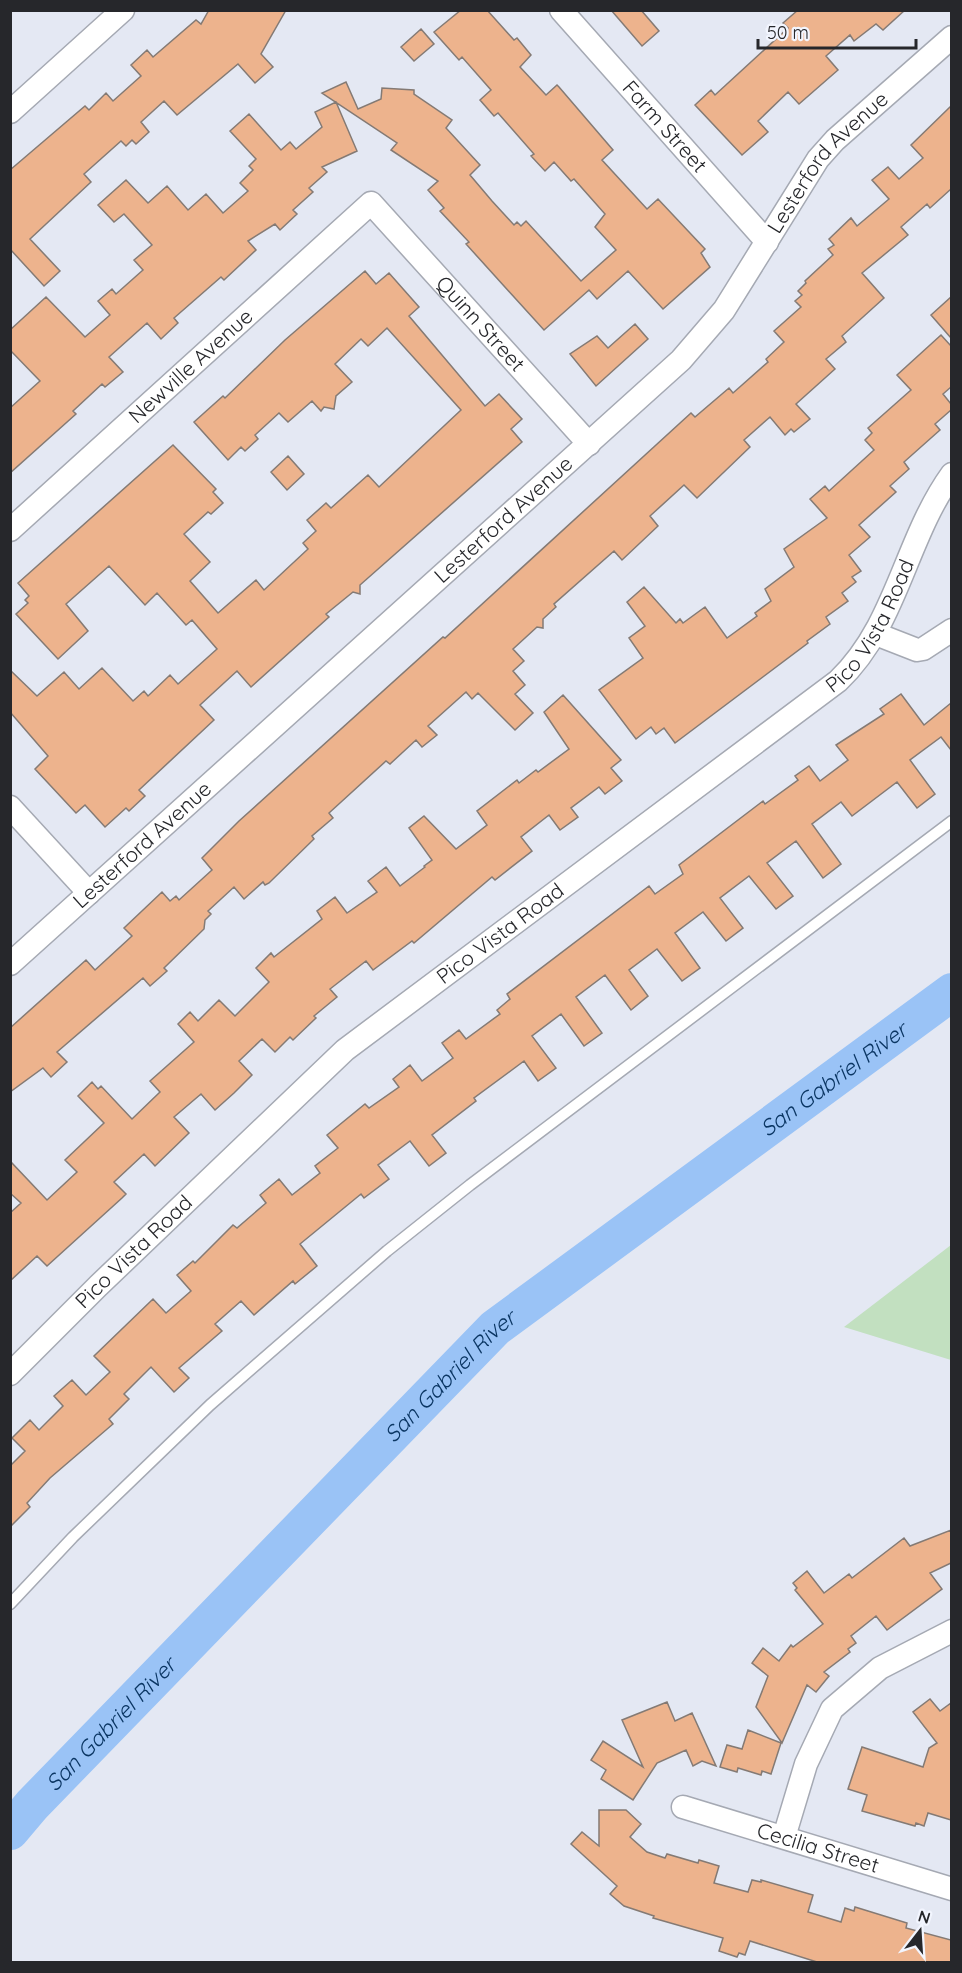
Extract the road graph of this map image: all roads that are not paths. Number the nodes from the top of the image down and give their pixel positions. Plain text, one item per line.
1 (123, 10) edge
2 (561, 10) edge
3 (951, 37) edge
4 (10, 112) edge
5 (371, 203) joint
6 (767, 242) junction
7 (589, 444) junction
8 (951, 474) edge
9 (10, 530) edge
10 (951, 630) edge
11 (876, 634) junction
12 (10, 807) edge
13 (951, 821) edge
14 (88, 893) junction
15 (10, 964) edge
16 (10, 1374) edge
17 (10, 1604) edge
18 (951, 1631) edge
19 (683, 1807) dead end
20 (784, 1837) junction
21 (951, 1889) edge

1 - 4 street
2 - 6 street, Farm Street
3 - 6 street, Lesterford Avenue
5 - 7 street, Quinn Street
5 - 9 street, Newville Avenue
6 - 7 street, Lesterford Avenue
7 - 14 street, Lesterford Avenue
8 - 11 street, Pico Vista Road
10 - 11 street
11 - 16 street, Pico Vista Road
12 - 14 street
13 - 17 lane
14 - 15 street, Lesterford Avenue
18 - 20 street
19 - 20 street, Cecilia Street
20 - 21 street, Cecilia Street

